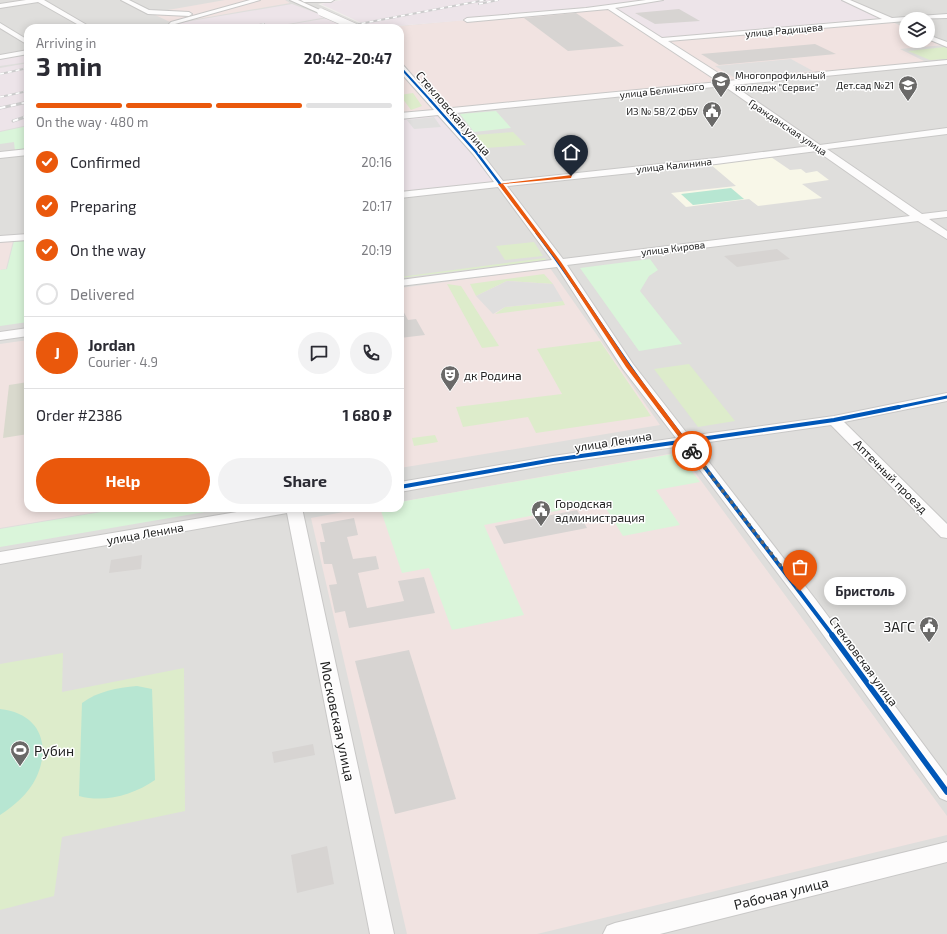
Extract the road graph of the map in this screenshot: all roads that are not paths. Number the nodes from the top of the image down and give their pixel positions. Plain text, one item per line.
1 (38, 0) edge
2 (124, 0) edge
3 (256, 0) edge
4 (293, 0) edge
5 (304, 0) edge
6 (331, 0) edge
7 (660, 0) edge
8 (845, 0) edge
9 (0, 6) edge
10 (608, 6) junction
11 (202, 14) junction
12 (947, 16) edge
13 (935, 17) edge
14 (468, 20) dead end
15 (899, 20) edge
16 (892, 21) junction
17 (81, 24) edge
18 (172, 24) edge
19 (348, 24) edge
20 (899, 24) edge
21 (0, 25) edge
22 (15, 35) junction
23 (8, 36) dead end
24 (935, 39) edge
25 (661, 40) junction
26 (24, 41) edge
27 (947, 45) edge
28 (24, 53) edge
29 (0, 56) edge
30 (947, 62) edge
31 (404, 73) edge
32 (724, 83) junction
33 (441, 112) junction
34 (404, 116) edge
35 (947, 131) edge
36 (818, 148) junction
37 (24, 152) edge
38 (0, 155) edge
39 (500, 184) junction
40 (404, 195) edge
41 (947, 214) edge
42 (919, 218) junction
43 (947, 236) edge
44 (24, 237) edge
45 (0, 240) edge
46 (560, 263) junction
47 (404, 282) edge
48 (24, 333) edge
49 (0, 336) edge
50 (947, 397) edge
51 (834, 420) junction
52 (684, 440) junction
53 (404, 486) edge
54 (266, 512) edge
55 (295, 512) edge
56 (947, 533) edge
57 (0, 558) edge
58 (947, 792) edge
59 (947, 852) edge
60 (382, 934) edge
61 (615, 934) edge

1 - 9 street
1 - 17 street
2 - 11 street
3 - 11 street
4 - 19 street, bridge
5 - 6 street
7 - 10 street
8 - 16 street
10 - 14 street
10 - 25 street, Гражданская улица
11 - 18 street
12 - 13 street
15 - 16 street, улица Радищева
16 - 20 street
16 - 25 street, улица Радищева
21 - 22 street
22 - 23 street
22 - 26 street
24 - 27 street
25 - 32 street, Гражданская улица
28 - 29 street
30 - 32 street, улица Белинского
31 - 33 street, Стекловская улица
32 - 33 street, улица Белинского
32 - 36 street, Гражданская улица
33 - 34 street, улица Белинского
33 - 39 street, Стекловская улица
35 - 36 street, улица Калинина
36 - 39 street, улица Калинина
36 - 42 street, Гражданская улица
37 - 38 street
39 - 40 street, улица Калинина
39 - 46 street, Стекловская улица
41 - 42 street, улица Кирова
42 - 43 street, Гражданская улица
42 - 46 street, улица Кирова
44 - 45 street
46 - 47 street, улица Кирова
46 - 52 street, Стекловская улица
48 - 49 street
50 - 51 street, улица Ленина
51 - 52 street, улица Ленина
51 - 56 street, Аптечный проезд
52 - 53 street, улица Ленина
52 - 58 street, Стекловская улица
54 - 57 street, улица Ленина
55 - 60 street, Московская улица
59 - 61 street, Рабочая улица

